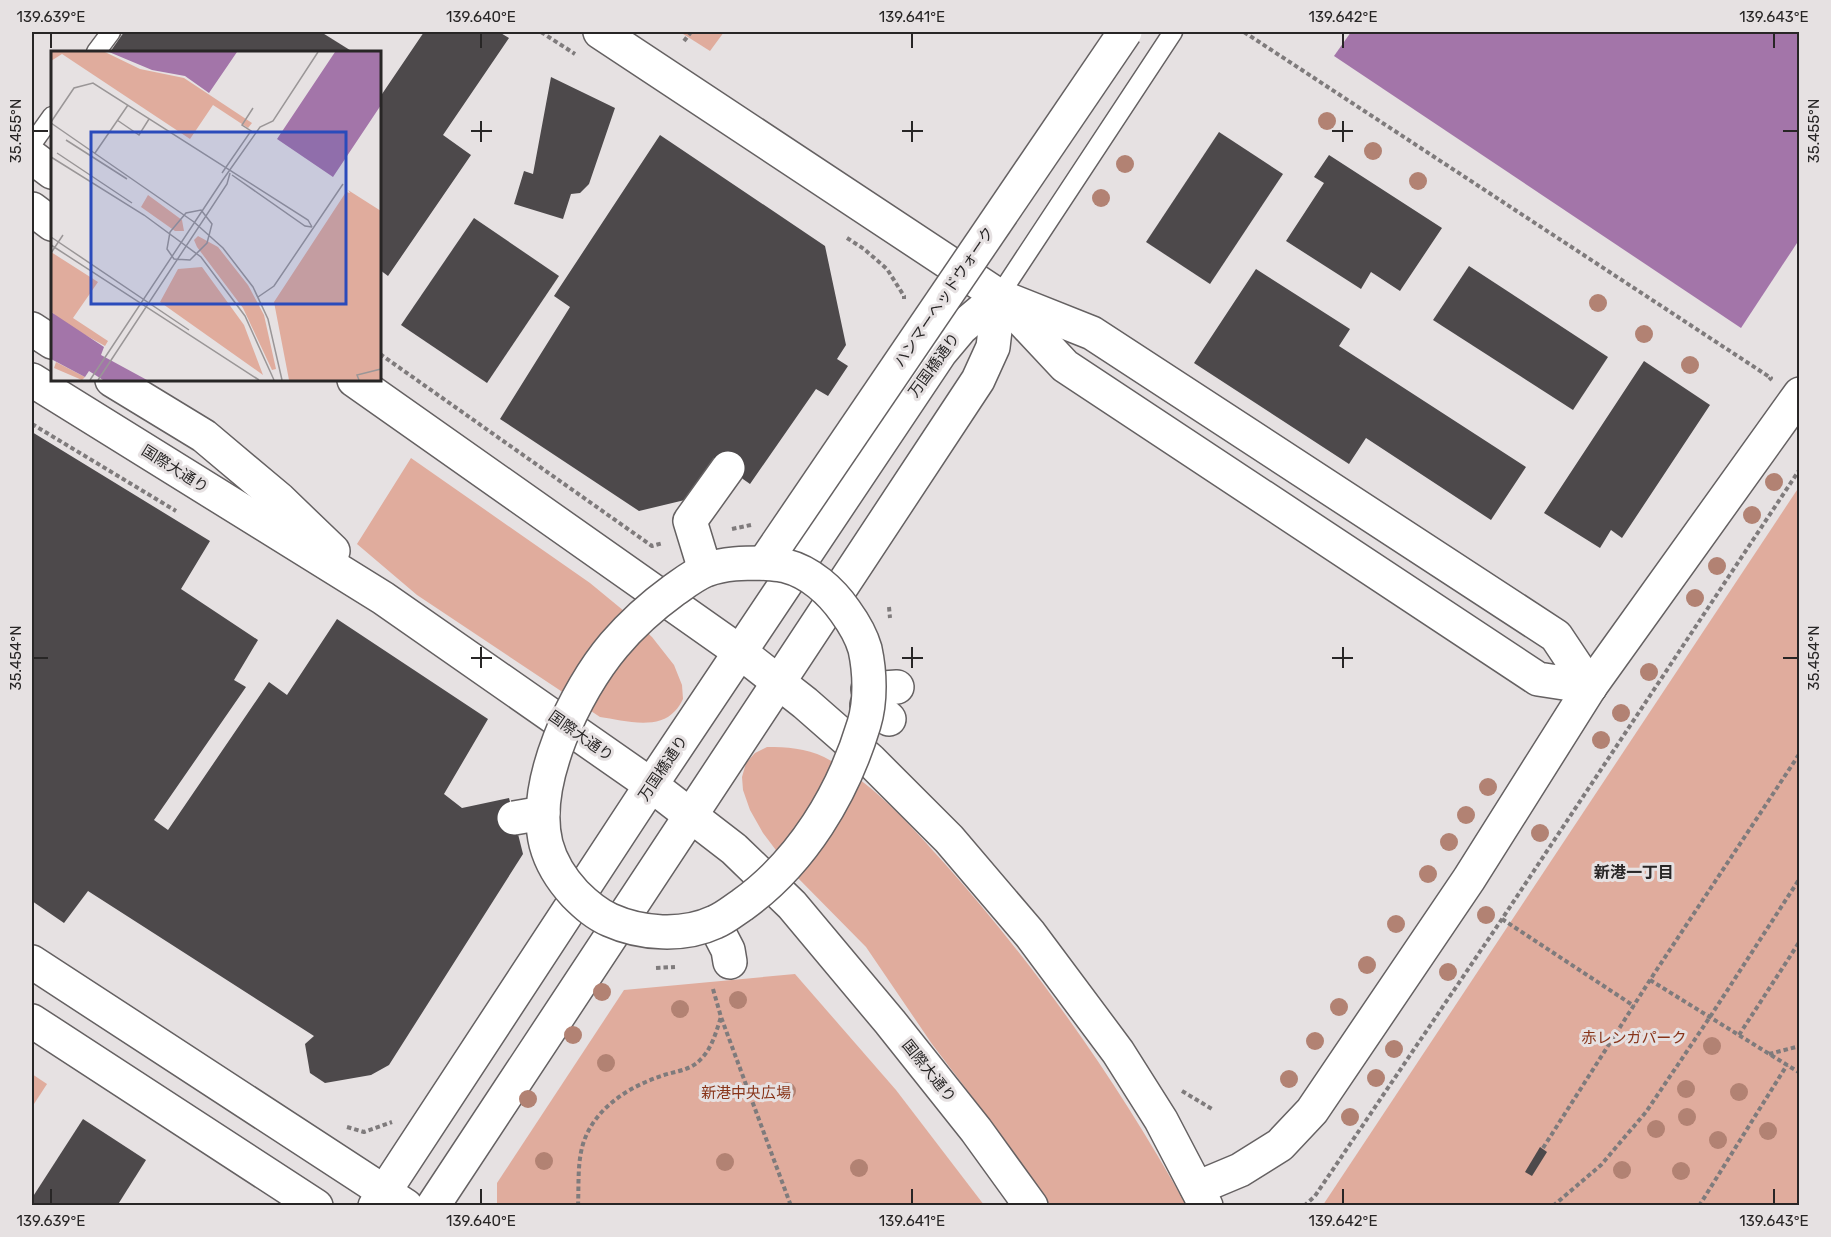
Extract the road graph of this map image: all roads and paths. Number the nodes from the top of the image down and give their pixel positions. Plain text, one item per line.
1 (111, 32) edge
2 (541, 32) edge
3 (600, 32) edge
4 (691, 32) edge
5 (1125, 32) edge
6 (1173, 32) edge
7 (1244, 32) edge
8 (684, 41) dead end
9 (97, 51) edge
10 (580, 58) dead end
11 (51, 117) edge
12 (32, 144) edge
13 (32, 157) edge
14 (51, 171) edge
15 (32, 209) edge
16 (51, 223) edge
17 (844, 236) dead end
18 (999, 296) junction
19 (905, 305) dead end
20 (32, 329) edge
21 (51, 341) edge
22 (381, 355) edge
23 (32, 380) edge
24 (114, 381) edge
25 (330, 381) edge
26 (355, 381) edge
27 (1765, 386) dead end
28 (1800, 394) edge
29 (32, 424) edge
30 (426, 429) junction
31 (728, 468) dead end
32 (1800, 469) edge
33 (185, 517) dead end
34 (756, 524) dead end
35 (723, 531) dead end
36 (668, 543) dead end
37 (764, 563) junction
38 (705, 570) junction
39 (383, 598) junction
40 (740, 652) junction
41 (779, 681) junction
42 (1590, 687) junction
43 (1800, 753) edge
44 (651, 785) junction
45 (691, 815) junction
46 (1800, 878) edge
47 (1502, 919) junction
48 (714, 923) junction
49 (1800, 941) edge
50 (32, 962) edge
51 (721, 971) joint
52 (1650, 980) junction
53 (1634, 1006) junction
54 (721, 1017) junction
55 (1710, 1017) junction
56 (32, 1021) edge
57 (1739, 1035) junction
58 (1800, 1046) edge
59 (1769, 1054) junction
60 (1787, 1065) junction
61 (1800, 1072) edge
62 (396, 1120) dead end
63 (344, 1126) dead end
64 (1543, 1148) dead end
65 (1202, 1197) edge
66 (389, 1201) edge
67 (485, 1205) edge
68 (316, 1206) edge
69 (433, 1206) edge
70 (501, 1206) edge
71 (578, 1206) edge
72 (790, 1206) edge
73 (1031, 1206) edge
74 (1304, 1206) edge
75 (1553, 1206) edge
76 (1699, 1206) edge

1 - 9 lane
2 - 10 path
3 - 18 street
4 - 8 path
5 - 37 street, ハンマーヘッドウォーク, bridge
6 - 18 lane
7 - 27 path
11 - 12 lane
13 - 14 street
15 - 16 street
17 - 19 path
18 - 40 street, 万国橋通り
18 - 41 street
18 - 42 street
18 - 42 street
20 - 21 street
22 - 36 path
23 - 39 street, 国際大通り
24 - 39 street
25 - 30 street
26 - 30 street
28 - 42 street
29 - 33 path
30 - 40 street
31 - 38 street, bridge
32 - 47 path
34 - 35 path
37 - 38 street, bridge
37 - 48 street, bridge
38 - 48 street, bridge
39 - 44 street, 国際大通り
40 - 41 street
40 - 44 street, 万国橋通り
41 - 45 street
41 - 65 street
42 - 65 street
43 - 52 path
44 - 45 street, 国際大通り
44 - 66 street, 万国橋通り
45 - 69 street
45 - 73 street, 国際大通り
46 - 55 path
47 - 53 path
47 - 74 path
48 - 51 street
49 - 57 path
50 - 66 street
51 - 54 path
52 - 53 path
52 - 55 path
53 - 64 path
54 - 71 path
54 - 72 path
55 - 57 path
55 - 75 path
56 - 68 street
57 - 59 path
58 - 59 path
59 - 60 path
60 - 61 path
60 - 76 path
62 - 63 path
67 - 70 path

